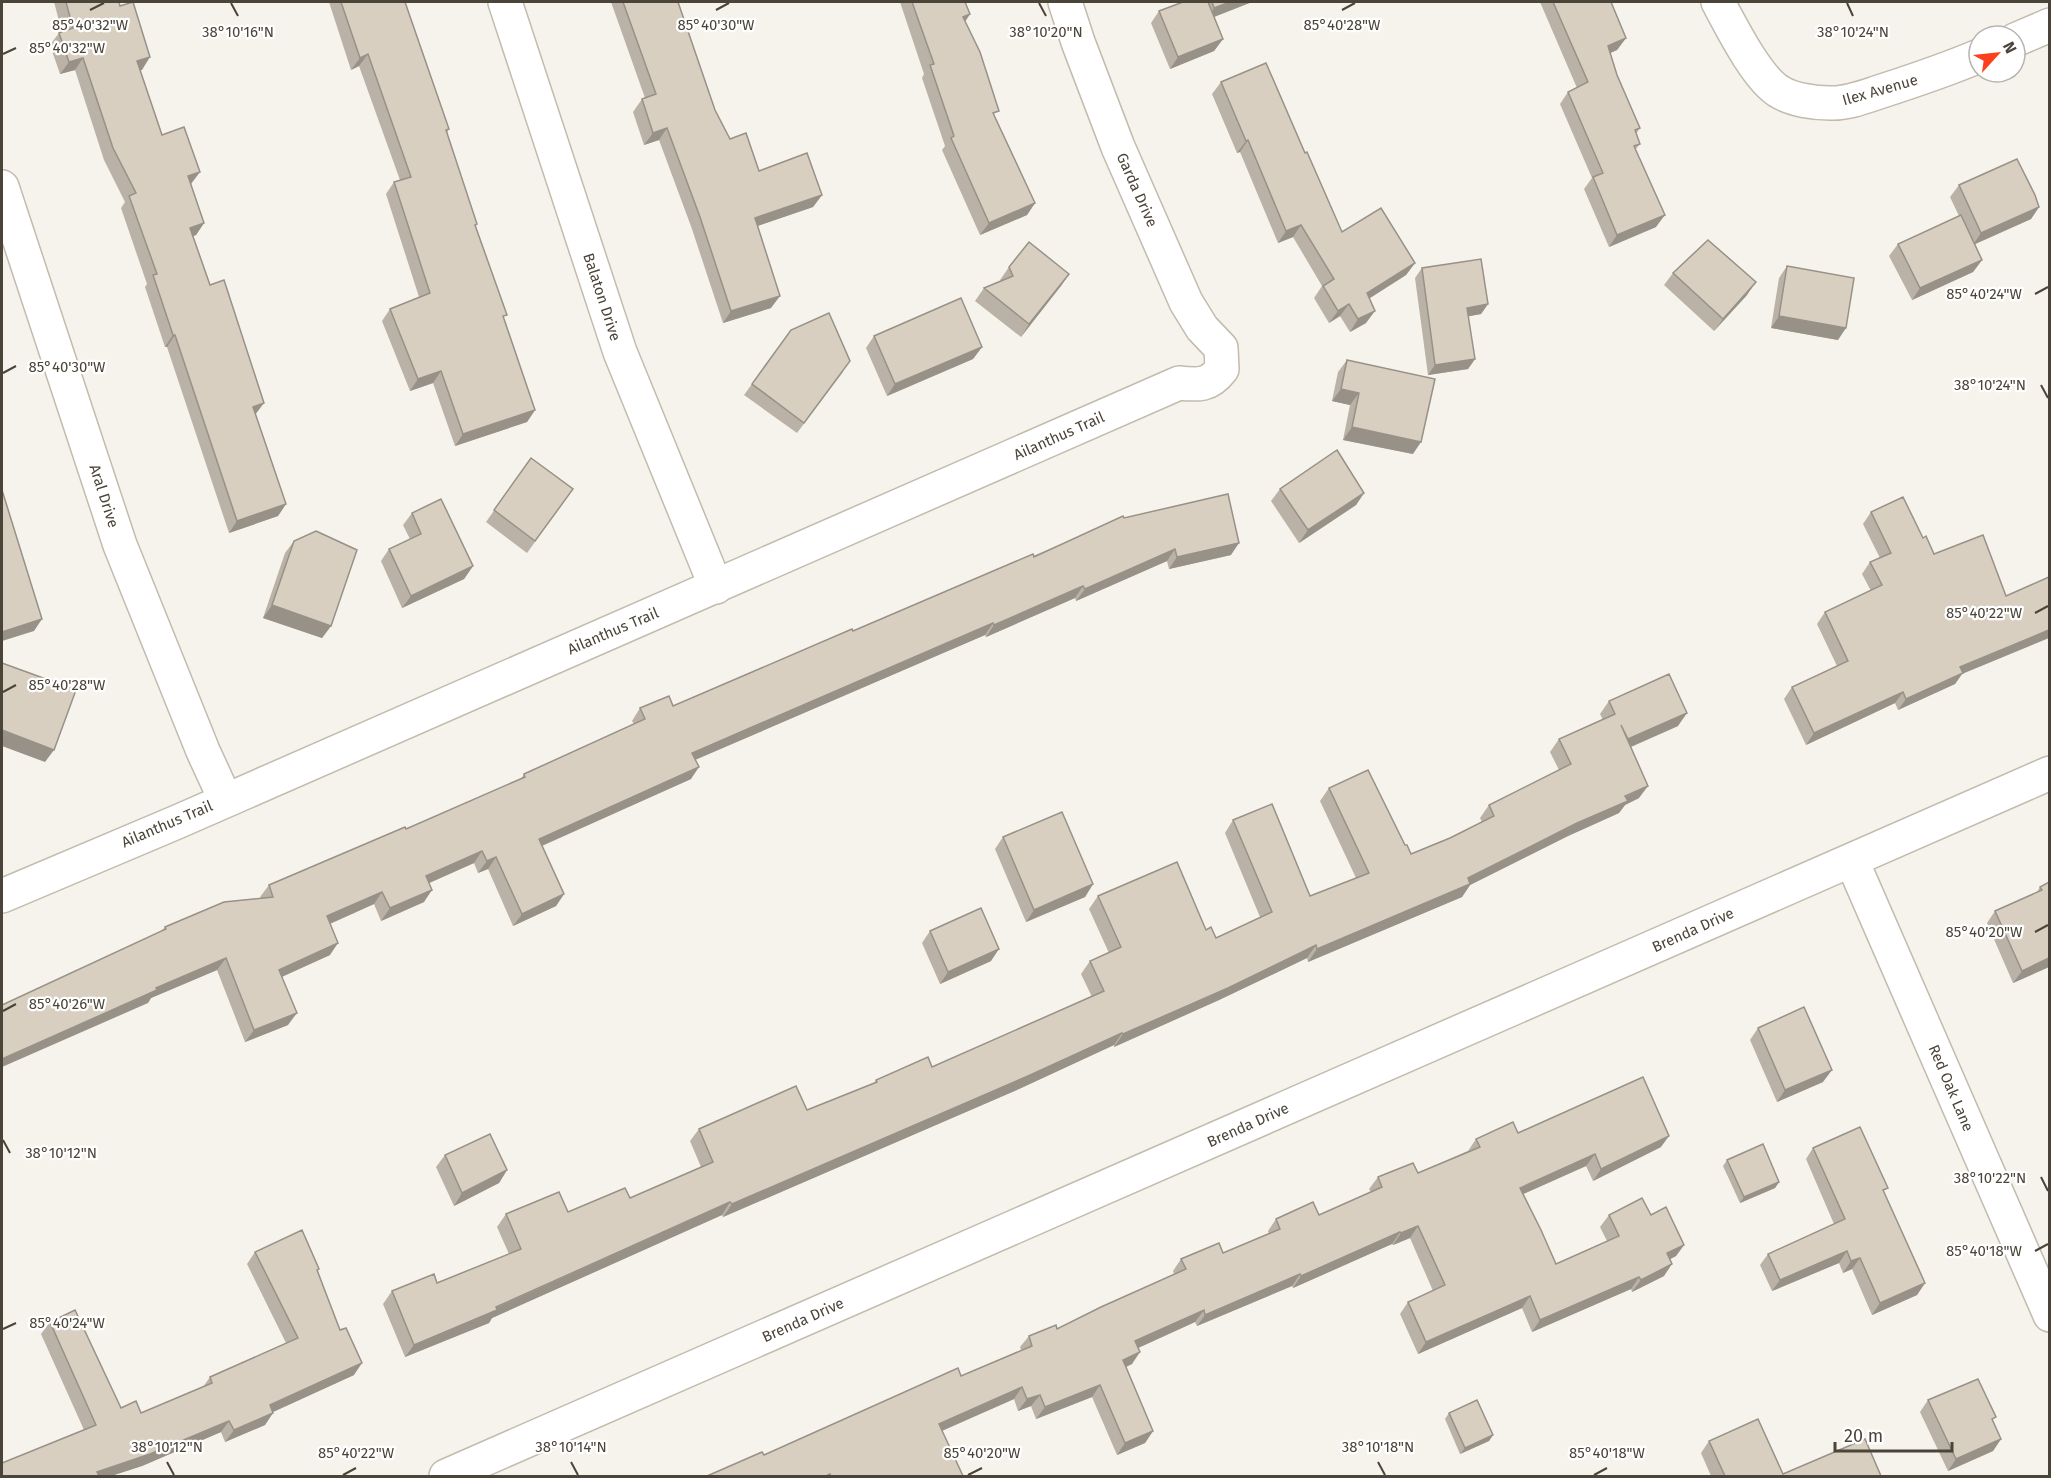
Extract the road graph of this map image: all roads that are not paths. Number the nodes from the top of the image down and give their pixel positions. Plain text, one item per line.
1 (505, 2) edge
2 (1065, 2) edge
3 (1718, 2) edge
4 (2049, 25) edge
5 (2027, 35) edge
6 (1967, 61) edge
7 (2, 187) edge
8 (1222, 369) joint
9 (716, 587) junction
10 (2049, 773) edge
11 (225, 799) junction
12 (1852, 861) junction
13 (2, 896) edge
14 (2049, 1316) edge
15 (446, 1476) edge

1 - 9 street, Balaton Drive
2 - 8 street, Garda Drive
3 - 6 street, Ilex Avenue
4 - 5 street
7 - 11 street, Aral Drive
8 - 9 street, Ailanthus Trail
9 - 11 street, Ailanthus Trail
10 - 12 street, Brenda Drive
11 - 13 street, Ailanthus Trail
12 - 14 street, Red Oak Lane
12 - 15 street, Brenda Drive

